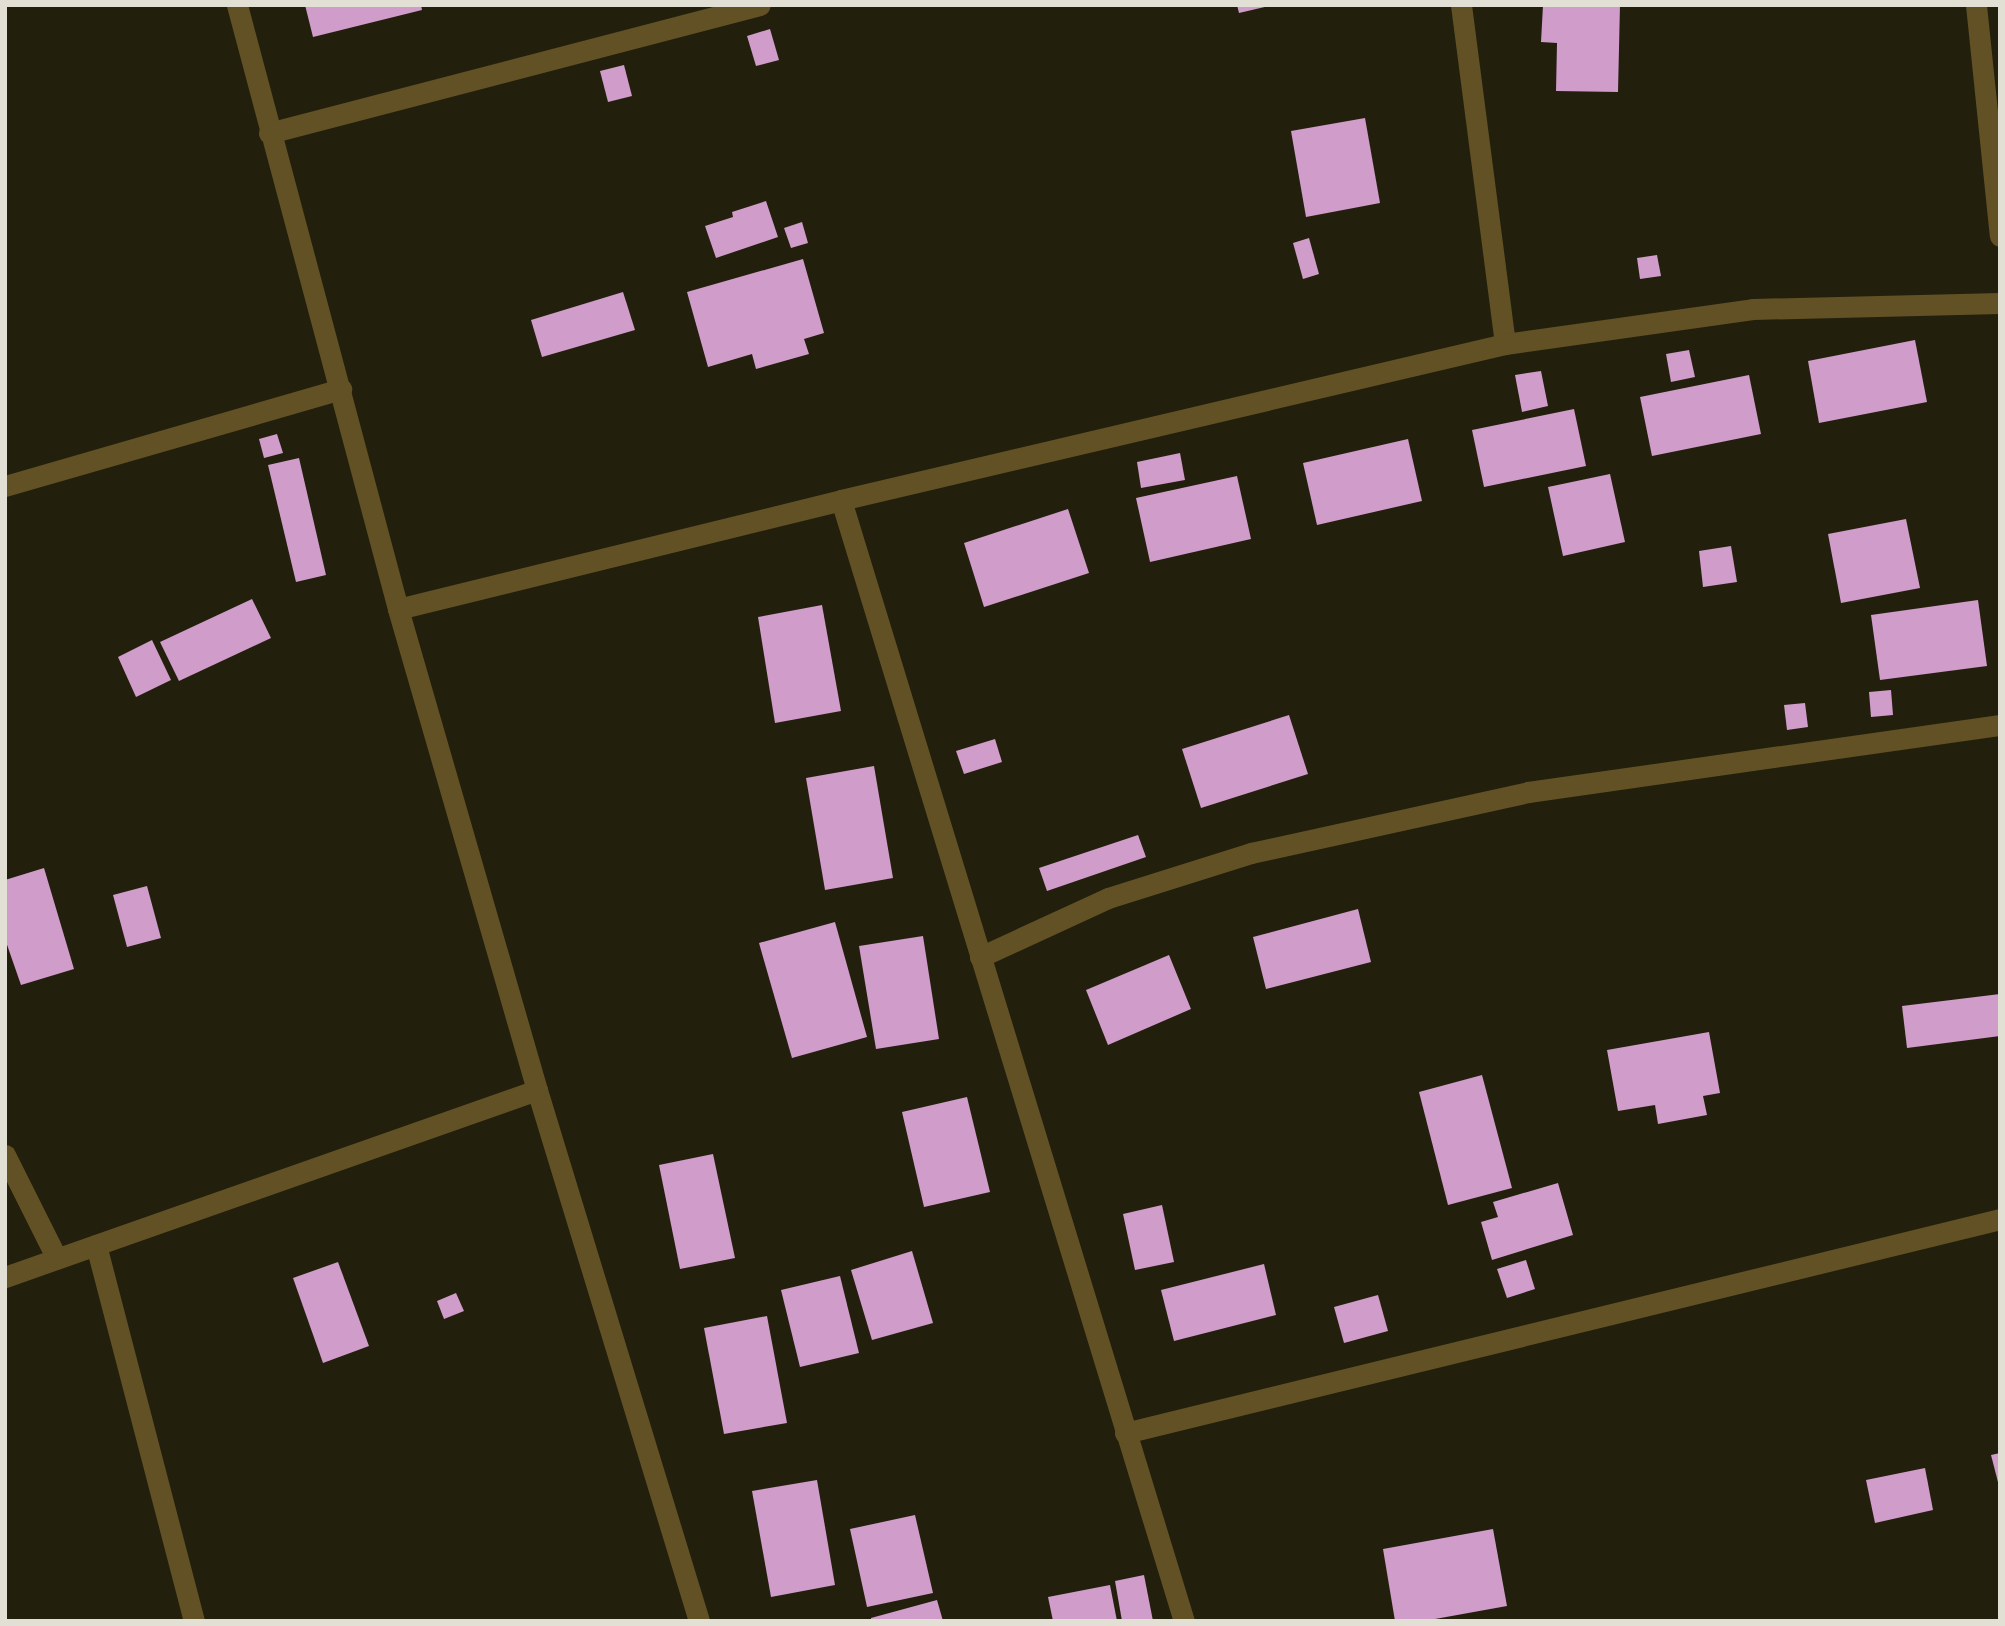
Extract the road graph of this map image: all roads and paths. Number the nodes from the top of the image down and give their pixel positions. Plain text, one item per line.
1 (237, 5) edge
2 (760, 5) edge
3 (1461, 5) edge
4 (1976, 5) edge
5 (269, 133) junction
6 (2000, 236) edge
7 (2000, 303) edge
8 (1505, 344) junction
9 (341, 389) junction
10 (5, 486) edge
11 (841, 500) junction
12 (398, 609) junction
13 (2000, 725) edge
14 (980, 957) junction
15 (537, 1090) junction
16 (5, 1155) edge
17 (2000, 1219) edge
18 (96, 1245) junction
19 (57, 1259) junction
20 (5, 1277) edge
21 (1125, 1433) junction
22 (194, 1621) edge
23 (699, 1621) edge
24 (1184, 1621) edge

1 - 5 street
2 - 5 street
3 - 8 street
4 - 6 street
5 - 9 street
7 - 8 street
8 - 11 street
9 - 10 street
9 - 12 street
11 - 12 street
11 - 14 street
12 - 15 street
13 - 14 street
14 - 21 street
15 - 18 street
15 - 23 street
16 - 19 street
17 - 21 street
18 - 19 street
18 - 22 street
19 - 20 street
21 - 24 street

